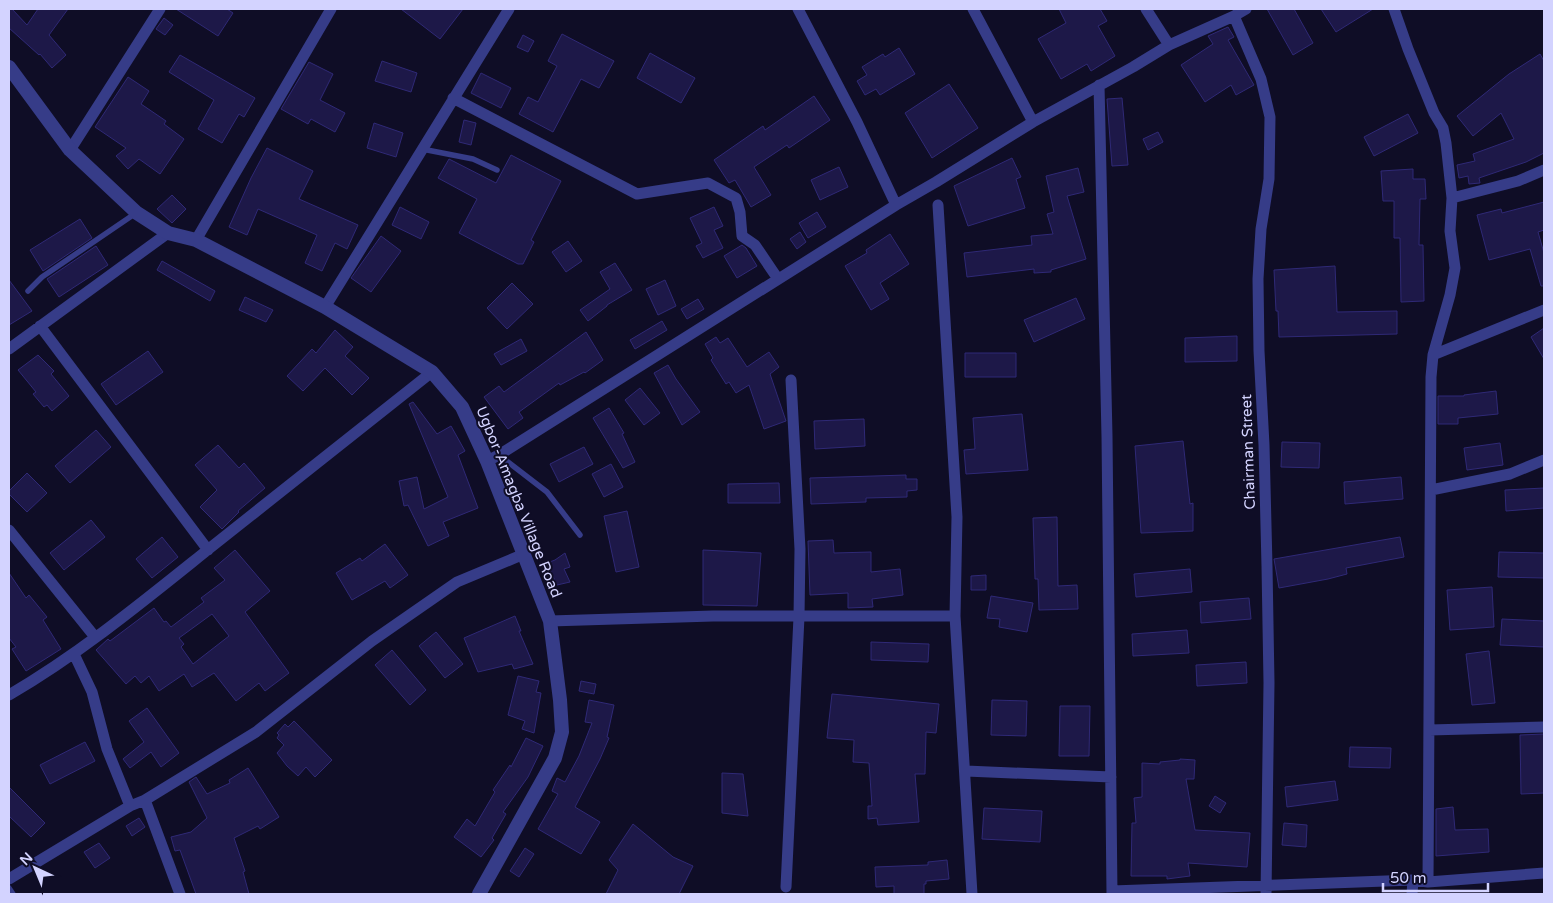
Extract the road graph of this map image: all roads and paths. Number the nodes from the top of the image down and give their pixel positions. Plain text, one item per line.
1 (160, 9) edge
2 (331, 9) edge
3 (509, 9) edge
4 (798, 9) edge
5 (973, 9) edge
6 (1146, 9) edge
7 (1246, 9) edge
8 (1394, 9) edge
9 (1234, 16) junction
10 (1169, 45) junction
11 (9, 67) edge
12 (1099, 85) junction
13 (453, 98) junction
14 (1033, 122) junction
15 (422, 149) junction
16 (70, 150) junction
17 (497, 170) dead end
18 (1544, 170) edge
19 (1452, 198) junction
20 (896, 204) junction
21 (938, 205) dead end
22 (137, 212) junction
23 (168, 233) junction
24 (196, 240) junction
25 (778, 279) junction
26 (28, 291) dead end
27 (325, 307) junction
28 (1544, 310) edge
29 (40, 326) junction
30 (9, 349) edge
31 (1433, 356) junction
32 (432, 372) junction
33 (791, 380) dead end
34 (493, 458) junction
35 (1544, 460) edge
36 (1430, 490) junction
37 (9, 530) edge
38 (580, 535) dead end
39 (208, 550) junction
40 (524, 554) junction
41 (955, 616) junction
42 (799, 617) junction
43 (550, 621) junction
44 (95, 637) junction
45 (74, 654) junction
46 (9, 695) edge
47 (1544, 727) edge
48 (1429, 730) junction
49 (966, 772) junction
50 (1111, 777) junction
51 (146, 800) junction
52 (130, 806) junction
53 (1544, 873) edge
54 (9, 879) edge
55 (1412, 880) junction
56 (1428, 882) junction
57 (786, 887) dead end
58 (9, 888) edge
59 (1266, 890) edge
60 (485, 892) edge
61 (1112, 893) edge
62 (13, 894) edge
63 (180, 894) edge
64 (972, 894) edge
65 (1412, 894) edge

1 - 16 street
2 - 24 street
3 - 13 street
4 - 20 street
5 - 14 street
6 - 10 street
7 - 9 street
8 - 19 street
9 - 10 street
9 - 59 street, Chairman Street
10 - 12 street
11 - 16 street, Ugbor-Amagba Village Road
12 - 14 street
12 - 50 street
13 - 15 street
13 - 25 street
14 - 20 street
15 - 17 lane
15 - 27 street
16 - 22 street, Ugbor-Amagba Village Road
18 - 19 street
19 - 31 street
20 - 25 street
21 - 41 street
22 - 23 street, Ugbor-Amagba Village Road
22 - 26 lane
23 - 24 street, Ugbor-Amagba Village Road
23 - 29 street
24 - 27 street, Ugbor-Amagba Village Road
25 - 34 street
27 - 32 street, Ugbor-Amagba Village Road
28 - 31 street
29 - 30 street
29 - 39 street
31 - 36 street
32 - 34 street, Ugbor-Amagba Village Road
32 - 39 street
33 - 42 street
34 - 38 lane
34 - 40 street, Ugbor-Amagba Village Road
35 - 36 street
36 - 48 street
37 - 44 street
39 - 44 street
40 - 43 street, Ugbor-Amagba Village Road
40 - 51 street
41 - 42 street
41 - 49 street
42 - 43 street
42 - 57 street
43 - 60 street, Ugbor-Amagba Village Road
44 - 45 street
45 - 46 street
45 - 52 street
47 - 48 street
48 - 56 street
49 - 50 street
49 - 64 street
50 - 61 street
51 - 52 street
51 - 63 street
52 - 54 street
53 - 56 street
55 - 56 street
55 - 59 street
55 - 65 street
58 - 62 lane
59 - 61 street

